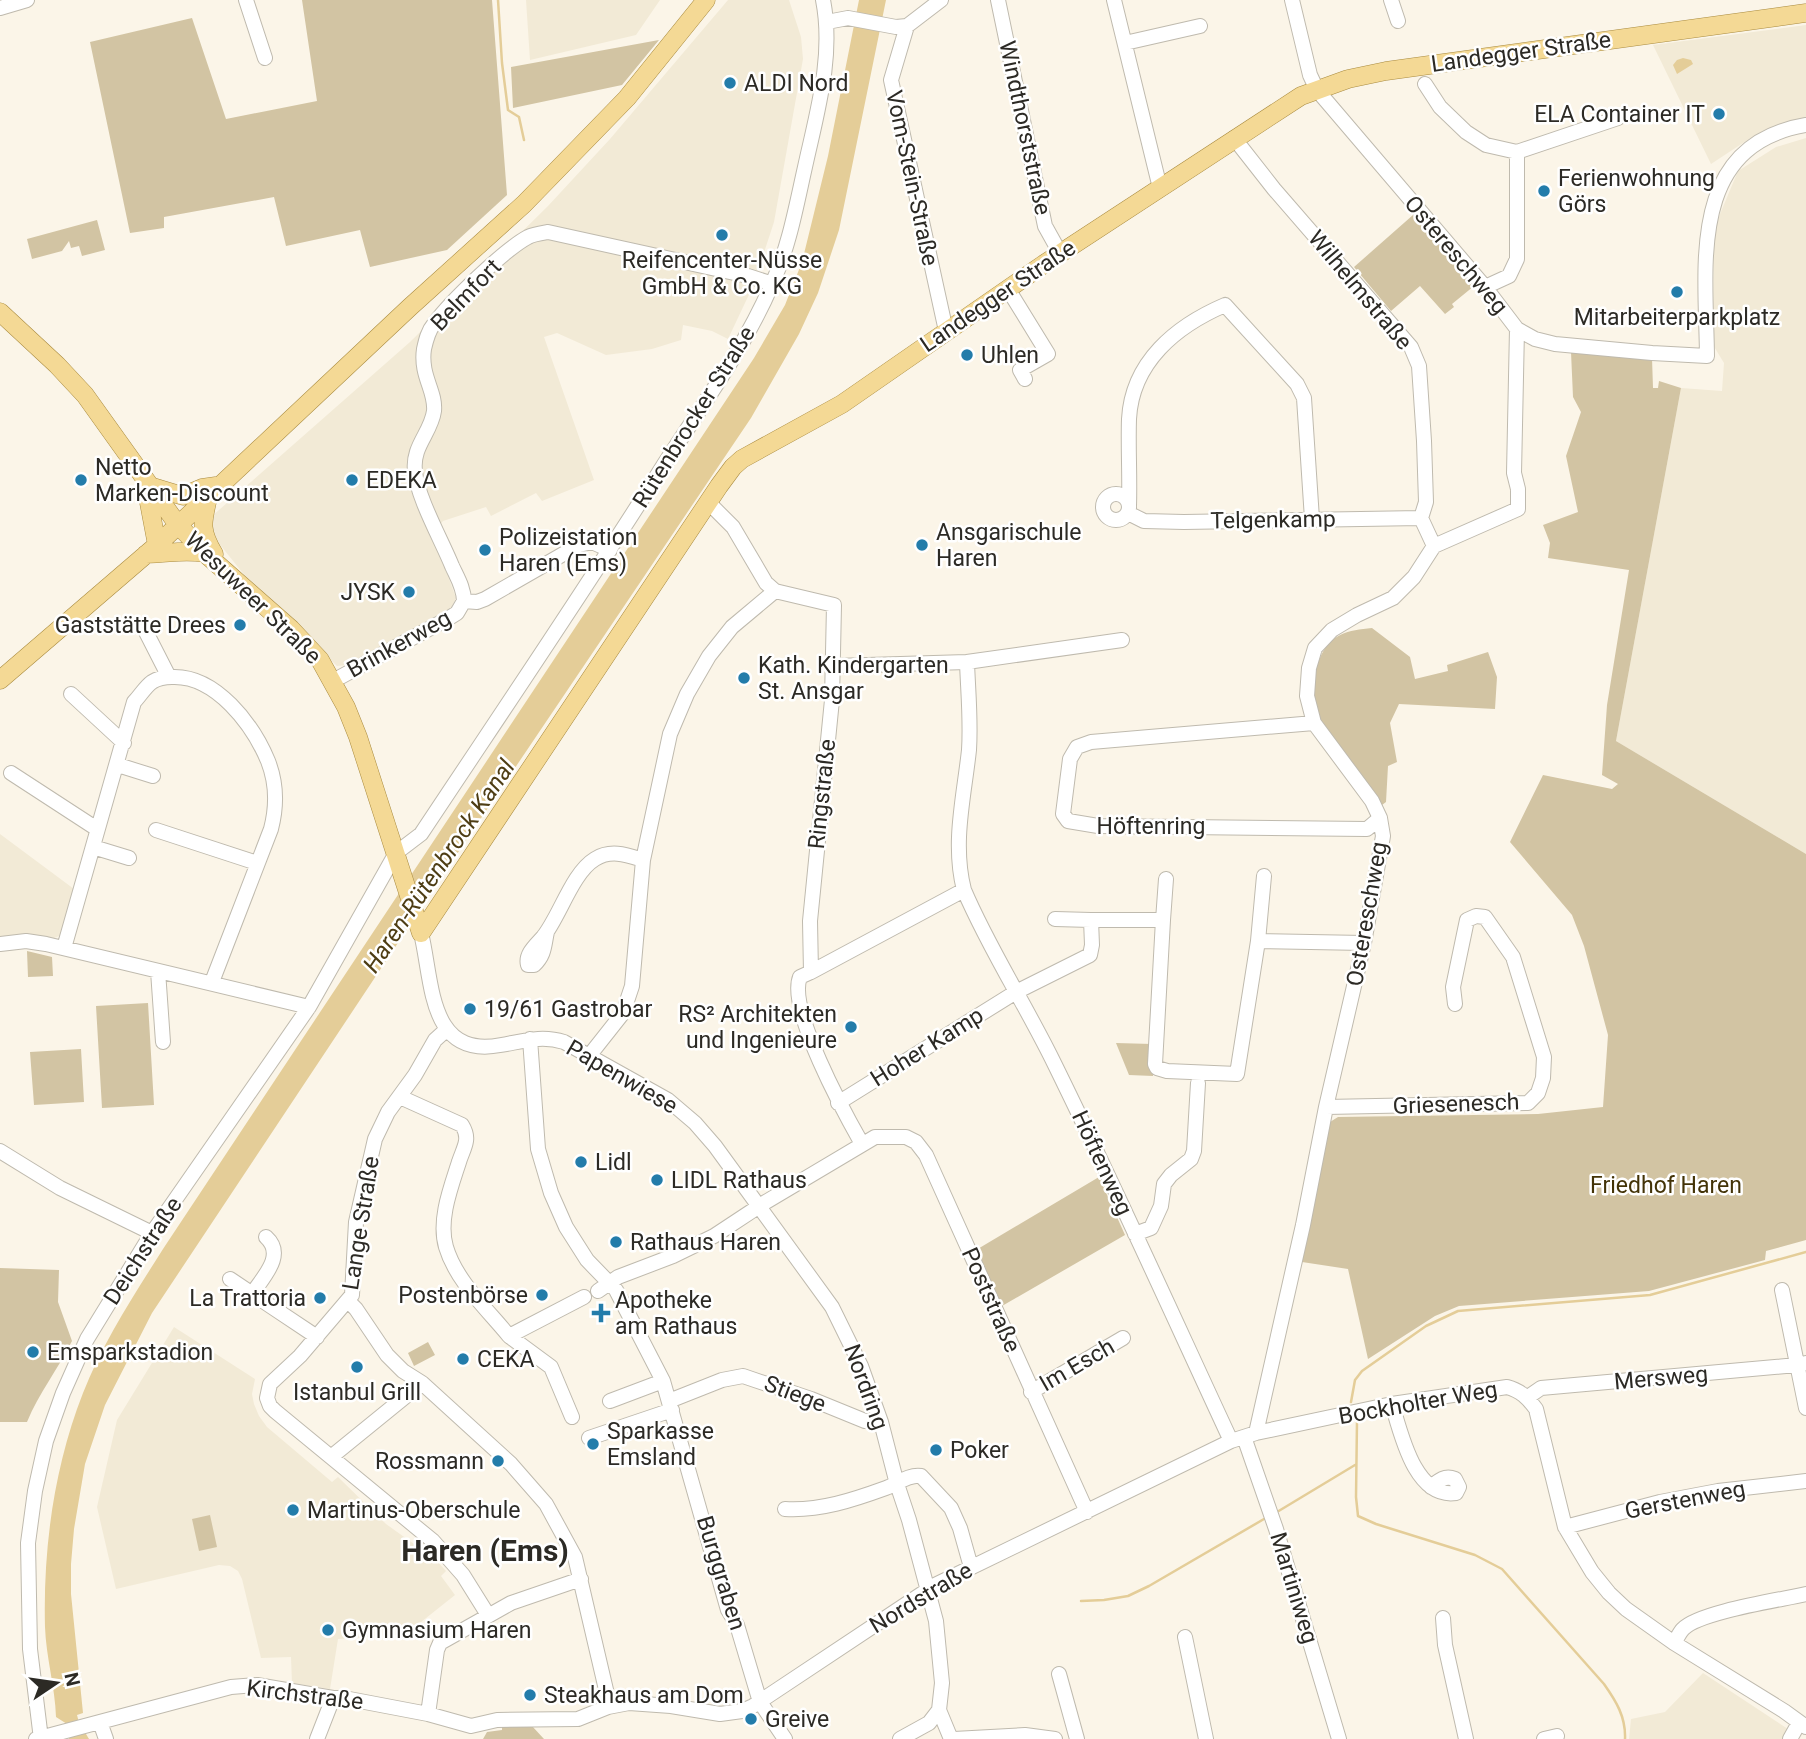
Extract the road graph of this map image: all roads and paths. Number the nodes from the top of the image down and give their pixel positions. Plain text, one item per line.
1 (27, 0) edge
2 (246, 0) edge
3 (706, 0) edge
4 (823, 0) edge
5 (941, 0) edge
6 (998, 0) edge
7 (1114, 0) edge
8 (1292, 0) edge
9 (1391, 0) edge
10 (0, 8) edge
11 (1806, 13) edge
12 (1398, 21) dead end
13 (827, 22) junction
14 (907, 26) junction
15 (1200, 26) dead end
16 (1125, 43) junction
17 (265, 58) dead end
18 (1425, 84) dead end
19 (1317, 90) junction
20 (1618, 118) dead end
21 (1806, 125) edge
22 (1234, 138) junction
23 (1517, 152) junction
24 (1160, 188) junction
25 (1060, 253) junction
26 (773, 284) junction
27 (1485, 288) junction
28 (1008, 289) junction
29 (0, 312) edge
30 (1517, 329) junction
31 (946, 331) junction
32 (1025, 379) dead end
33 (146, 482) junction
34 (214, 491) junction
35 (709, 503) junction
36 (1421, 518) junction
37 (1312, 519) junction
38 (178, 525) junction
39 (1434, 546) junction
40 (151, 550) junction
41 (610, 550) junction
42 (205, 553) junction
43 (225, 572) junction
44 (775, 591) junction
45 (464, 601) junction
46 (145, 630) dead end
47 (1122, 640) dead end
48 (967, 662) junction
49 (834, 666) junction
50 (169, 677) junction
51 (0, 680) edge
52 (333, 681) junction
53 (71, 694) dead end
54 (1314, 723) junction
55 (124, 743) junction
56 (118, 765) junction
57 (11, 773) dead end
58 (153, 776) dead end
59 (1380, 818) junction
60 (97, 829) junction
61 (156, 830) dead end
62 (93, 847) junction
63 (396, 853) junction
64 (129, 858) dead end
65 (643, 860) junction
66 (257, 863) junction
67 (1265, 876) dead end
68 (1166, 879) dead end
69 (964, 890) junction
70 (1055, 919) dead end
71 (1091, 920) junction
72 (1163, 920) junction
73 (419, 927) junction
74 (547, 932) dead end
75 (1258, 941) junction
76 (1364, 943) junction
77 (0, 944) edge
78 (65, 947) junction
79 (158, 971) junction
80 (811, 972) junction
81 (212, 982) junction
82 (1016, 992) junction
83 (1455, 1004) dead end
84 (309, 1007) junction
85 (446, 1030) junction
86 (530, 1039) junction
87 (163, 1042) dead end
88 (589, 1056) junction
89 (1198, 1083) dead end
90 (400, 1097) junction
91 (838, 1102) junction
92 (1326, 1107) junction
93 (862, 1144) junction
94 (0, 1151) edge
95 (758, 1207) junction
96 (152, 1233) junction
97 (1135, 1234) junction
98 (266, 1237) dead end
99 (230, 1279) dead end
100 (603, 1286) junction
101 (1782, 1290) dead end
102 (252, 1294) junction
103 (584, 1297) dead end
104 (348, 1301) junction
105 (317, 1336) junction
106 (509, 1336) junction
107 (1124, 1338) dead end
108 (1801, 1364) edge
109 (663, 1381) junction
110 (422, 1383) junction
111 (1031, 1392) junction
112 (1528, 1397) junction
113 (610, 1402) dead end
114 (1392, 1404) junction
115 (670, 1405) junction
116 (1806, 1408) edge
117 (572, 1417) dead end
118 (881, 1422) junction
119 (1244, 1437) junction
120 (589, 1438) dead end
121 (331, 1457) junction
122 (1806, 1481) edge
123 (897, 1484) junction
124 (1431, 1487) dead end
125 (785, 1509) dead end
126 (1087, 1512) junction
127 (1565, 1527) junction
128 (971, 1567) junction
129 (581, 1579) junction
130 (928, 1590) junction
131 (1806, 1594) edge
132 (488, 1615) junction
133 (1443, 1618) dead end
134 (1185, 1637) dead end
135 (1674, 1643) junction
136 (1059, 1674) dead end
137 (332, 1698) junction
138 (760, 1702) junction
139 (607, 1707) junction
140 (939, 1710) junction
141 (428, 1714) junction
142 (93, 1724) junction
143 (1803, 1725) edge
144 (472, 1732) edge
145 (39, 1739) edge
146 (106, 1739) edge
147 (317, 1739) edge
148 (785, 1739) edge
149 (900, 1739) edge
150 (953, 1739) edge
151 (1055, 1739) edge
152 (1077, 1739) edge
153 (1206, 1739) edge
154 (1339, 1739) edge
155 (1466, 1739) edge
156 (1790, 1739) edge

1 - 10 street
2 - 17 street
3 - 34 main road
4 - 13 street, Rütenbrocker Straße
5 - 14 street
6 - 25 street, Windthorststraße
7 - 16 street
8 - 19 street
9 - 12 street
11 - 19 main road, Landegger Straße
13 - 14 street
13 - 26 street, Rütenbrocker Straße
14 - 31 street, Vom-Stein-Straße
15 - 16 street
16 - 24 street
18 - 23 street
19 - 22 main road, Landegger Straße
19 - 27 street, Ostereschweg
20 - 23 street
21 - 30 street
22 - 24 main road, Landegger Straße
22 - 36 street, Wilhelmstraße
23 - 27 street
24 - 25 main road, Landegger Straße
25 - 28 main road, Landegger Straße
26 - 41 street, Rütenbrocker Straße
26 - 45 street, Belmfort
27 - 30 street, Ostereschweg
28 - 31 main road, Landegger Straße
28 - 32 street
29 - 33 main road, Wesuweer Straße
30 - 39 street, Ostereschweg
31 - 35 main road, Landegger Straße
33 - 34 main road
33 - 38 main road, Wesuweer Straße
33 - 40 main road
34 - 38 main road
34 - 43 main road
35 - 44 street
35 - 73 main road, Landegger Straße
36 - 37 street, Telgenkamp
36 - 39 street
37 - 37 street, Telgenkamp
38 - 40 main road
38 - 42 main road, Wesuweer Straße
39 - 54 street, Ostereschweg
40 - 42 main road
40 - 51 main road
41 - 45 street, Brinkerweg
41 - 63 street, Rütenbrocker Straße
42 - 43 main road, Wesuweer Straße
43 - 52 main road, Wesuweer Straße
44 - 49 street, Ringstraße
44 - 65 street
45 - 52 street, Brinkerweg
46 - 50 street
47 - 48 street
48 - 49 street
48 - 69 street
49 - 80 street, Ringstraße
50 - 55 street
50 - 66 street
52 - 63 main road, Wesuweer Straße
53 - 55 street
54 - 59 street, Ostereschweg
54 - 59 street, Höftenring
55 - 56 street
56 - 58 street
56 - 60 street
57 - 60 street
59 - 76 street, Ostereschweg
60 - 62 street
61 - 66 street
62 - 64 street
62 - 78 street
63 - 73 main road, Wesuweer Straße
63 - 84 street, Deichstraße
65 - 74 street
65 - 88 street
66 - 81 street
67 - 75 street
68 - 72 street
69 - 80 street
69 - 82 street, Höftenweg
70 - 71 street
71 - 72 street
71 - 82 street, Hoher Kamp
72 - 75 street
73 - 85 street
75 - 76 street
76 - 92 street, Ostereschweg
77 - 78 street
78 - 79 street
79 - 81 street
79 - 87 street
80 - 91 street, Ringstraße
81 - 84 street
82 - 91 street, Hoher Kamp
82 - 97 street, Höftenweg
83 - 92 street, Griesenesch
84 - 96 street, Deichstraße
85 - 86 street, Papenwiese
85 - 90 street, Lange Straße
86 - 88 street, Papenwiese
86 - 100 street, Burggraben
88 - 95 street, Papenwiese
89 - 97 street
90 - 104 street, Lange Straße
90 - 106 street
91 - 93 street, Ringstraße
92 - 119 street, Ostereschweg
93 - 95 street
93 - 111 street, Poststraße
94 - 96 street
95 - 100 street
95 - 118 street, Nordring
96 - 145 street, Deichstraße
97 - 119 street, Höftenweg
98 - 102 street
99 - 102 street
100 - 109 street, Burggraben
101 - 108 street
102 - 105 street
103 - 106 street
104 - 105 street
104 - 110 street, Lange Straße
105 - 121 street
106 - 117 street
107 - 111 street, Im Esch
108 - 112 street, Mersweg
108 - 116 street
109 - 113 street
109 - 115 street, Burggraben
110 - 121 street
110 - 129 street, Lange Straße
111 - 126 street, Poststraße
112 - 114 street, Bockholter Weg
112 - 127 street, Bockholter Weg
114 - 119 street, Bockholter Weg
114 - 124 street
115 - 118 street, Stiege
115 - 120 street, Stiege
115 - 138 street, Burggraben
118 - 123 street, Nordring
119 - 126 street, Nordstraße
119 - 154 street, Martiniweg
121 - 132 street
122 - 127 street, Gerstenweg
123 - 125 street
123 - 128 street
123 - 130 street, Nordring
126 - 128 street, Nordstraße
127 - 135 street, Bockholter Weg
128 - 130 street, Nordstraße
129 - 132 street
129 - 139 street, Lange Straße
130 - 138 street, Nordstraße
130 - 140 street, Nordring
131 - 135 street
132 - 141 street
133 - 155 street
134 - 153 street
135 - 143 street, Bockholter Weg
136 - 152 street
137 - 141 street, Kirchstraße
137 - 142 street, Kirchstraße
137 - 147 street
138 - 139 street, Nordstraße
138 - 148 street, Burggraben
139 - 144 street, Nordstraße
140 - 149 street
140 - 150 street
141 - 144 street, Kirchstraße
142 - 145 street, Kirchstraße
142 - 146 street
143 - 156 street
150 - 151 street

